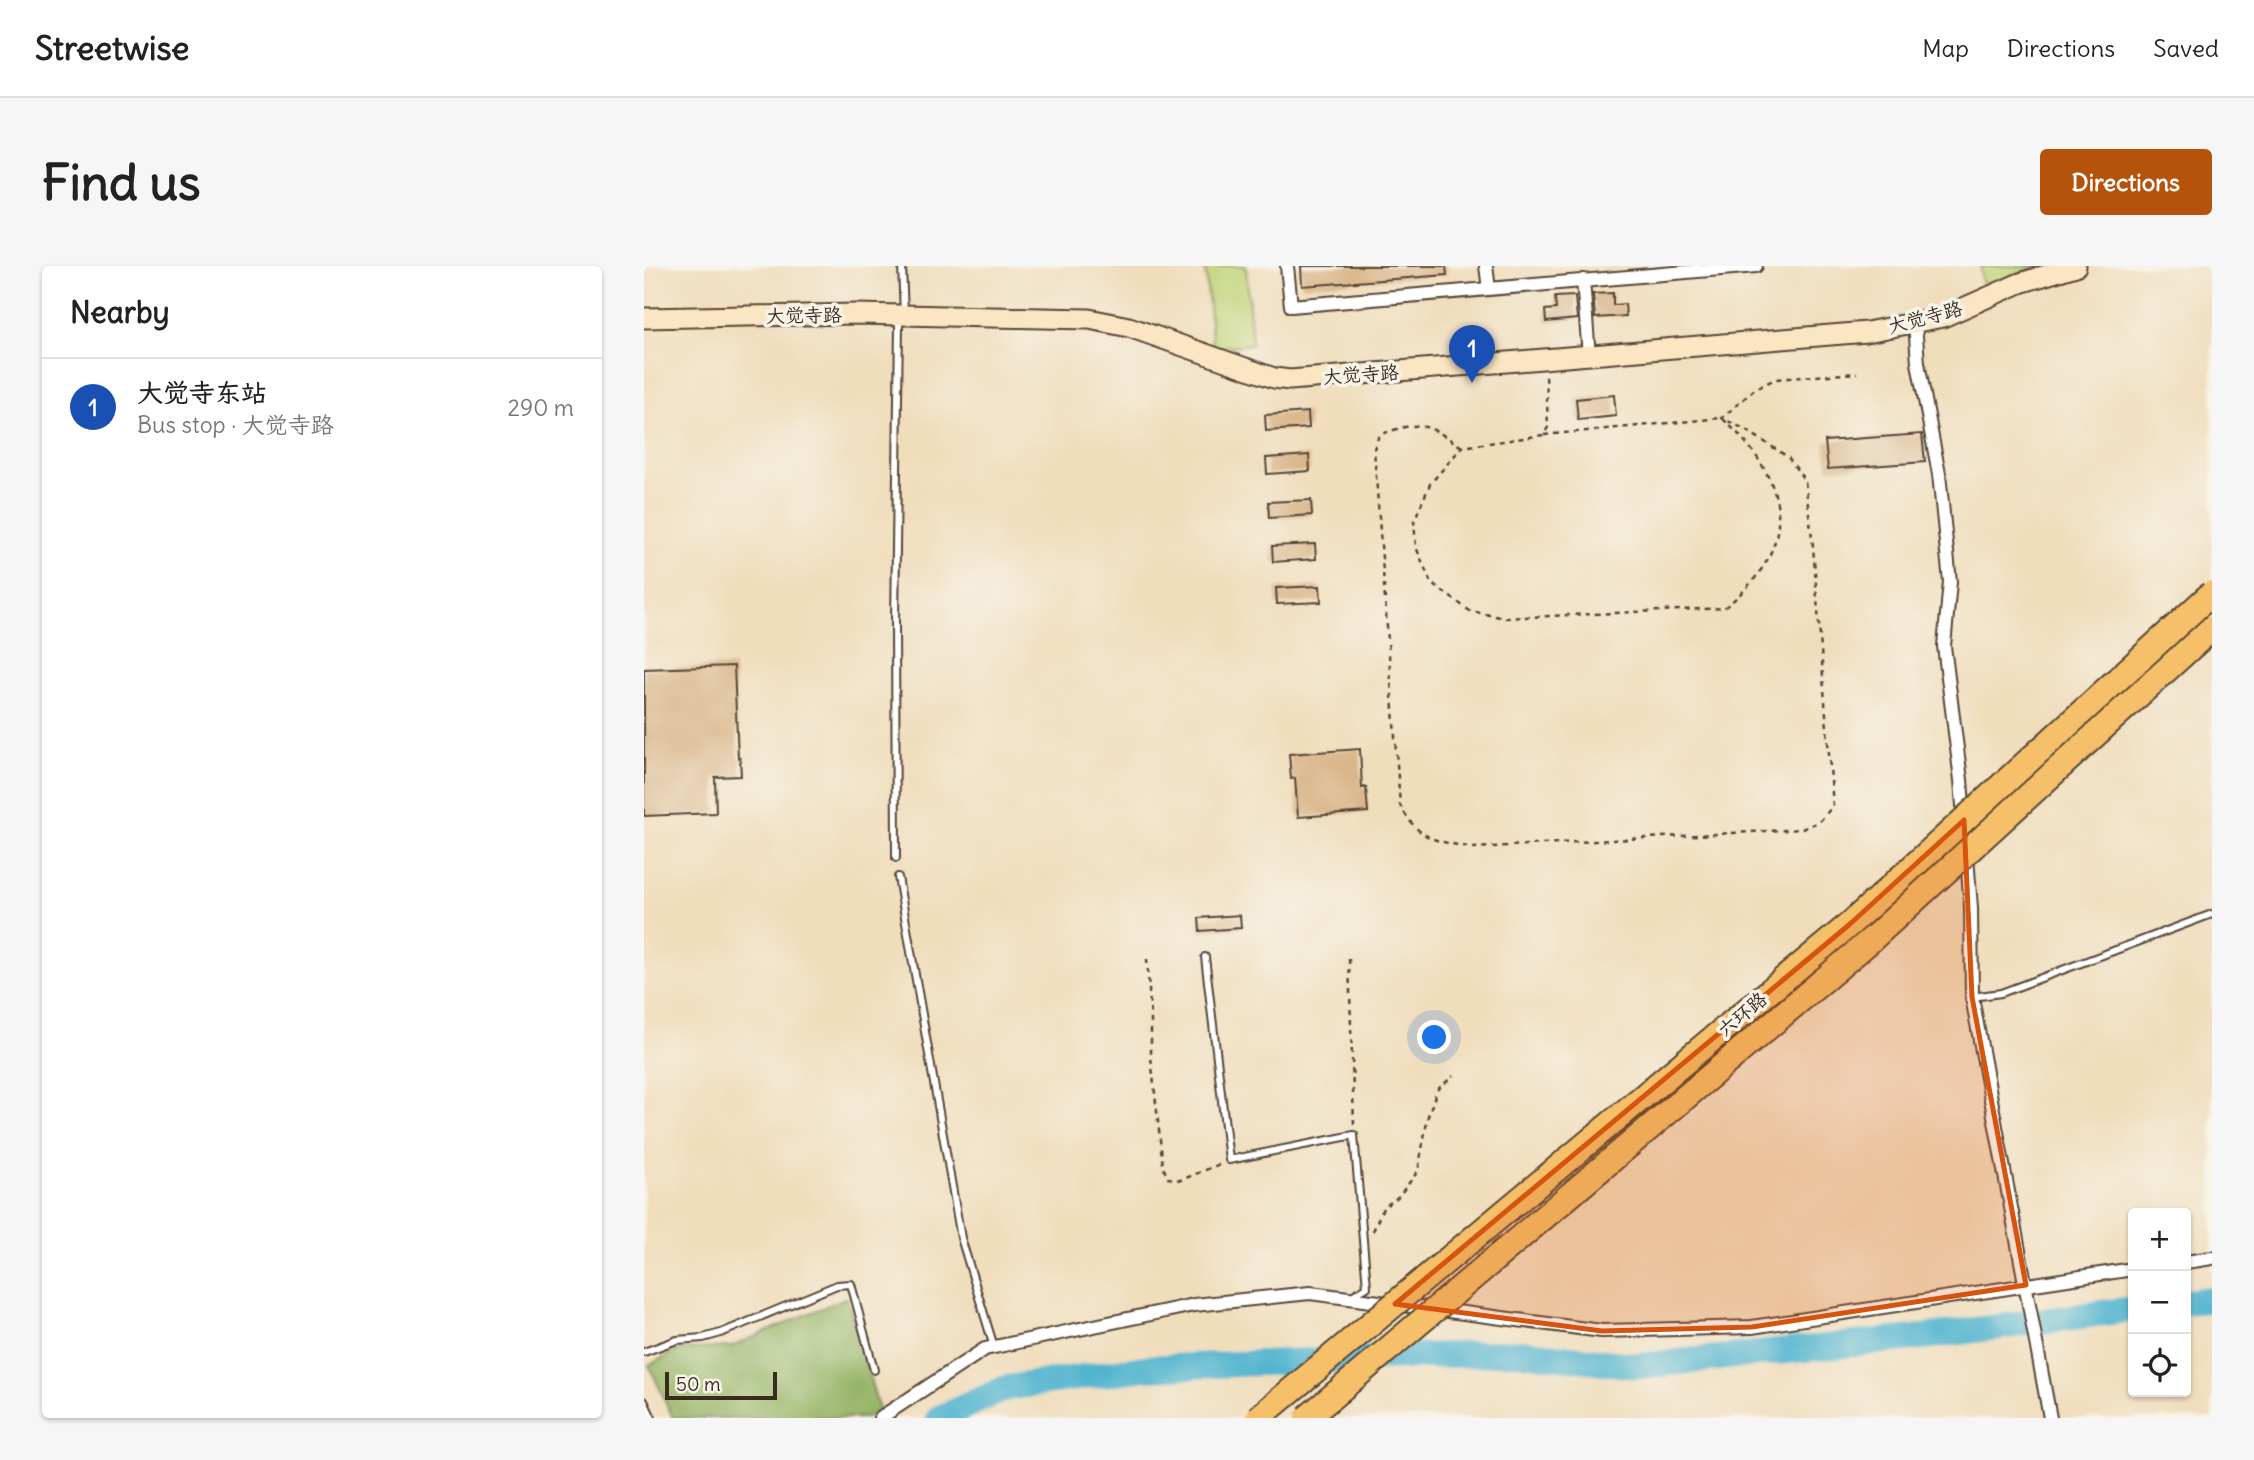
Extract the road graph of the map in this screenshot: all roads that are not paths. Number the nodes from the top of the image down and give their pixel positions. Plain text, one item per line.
1 (902, 266) edge
2 (1287, 266) edge
3 (1486, 266) edge
4 (1756, 266) edge
5 (2076, 266) edge
6 (1675, 269) edge
7 (1583, 280) junction
8 (1489, 289) junction
9 (904, 314) junction
10 (644, 318) edge
11 (1915, 323) junction
12 (1589, 356) junction
13 (2212, 593) edge
14 (2212, 628) edge
15 (896, 858) dead end
16 (898, 877) dead end
17 (2212, 914) edge
18 (1205, 957) dead end
19 (1972, 997) junction
20 (2212, 1258) edge
21 (2191, 1261) edge
22 (2128, 1270) edge
23 (2026, 1285) junction
24 (1348, 1298) junction
25 (993, 1347) junction
26 (644, 1352) edge
27 (873, 1370) dead end
28 (644, 1401) edge
29 (652, 1418) edge
30 (880, 1418) edge
31 (1258, 1418) edge
32 (1307, 1418) edge
33 (2050, 1418) edge

1 - 9 lane
2 - 8 street
3 - 8 street
4 - 6 street
5 - 11 main road, 大觉寺路
6 - 7 street
7 - 8 street
7 - 12 street
9 - 10 main road, 大觉寺路
9 - 12 main road, 大觉寺路
9 - 15 lane
11 - 12 main road, 大觉寺路
11 - 19 street
13 - 31 highway, 六环路, bridge
14 - 32 highway, 六环路, bridge
16 - 25 lane
17 - 19 lane
18 - 24 lane
19 - 23 street
20 - 21 street
22 - 23 street
23 - 24 street
23 - 33 street
24 - 25 street
25 - 30 street
26 - 27 lane
28 - 29 lane

